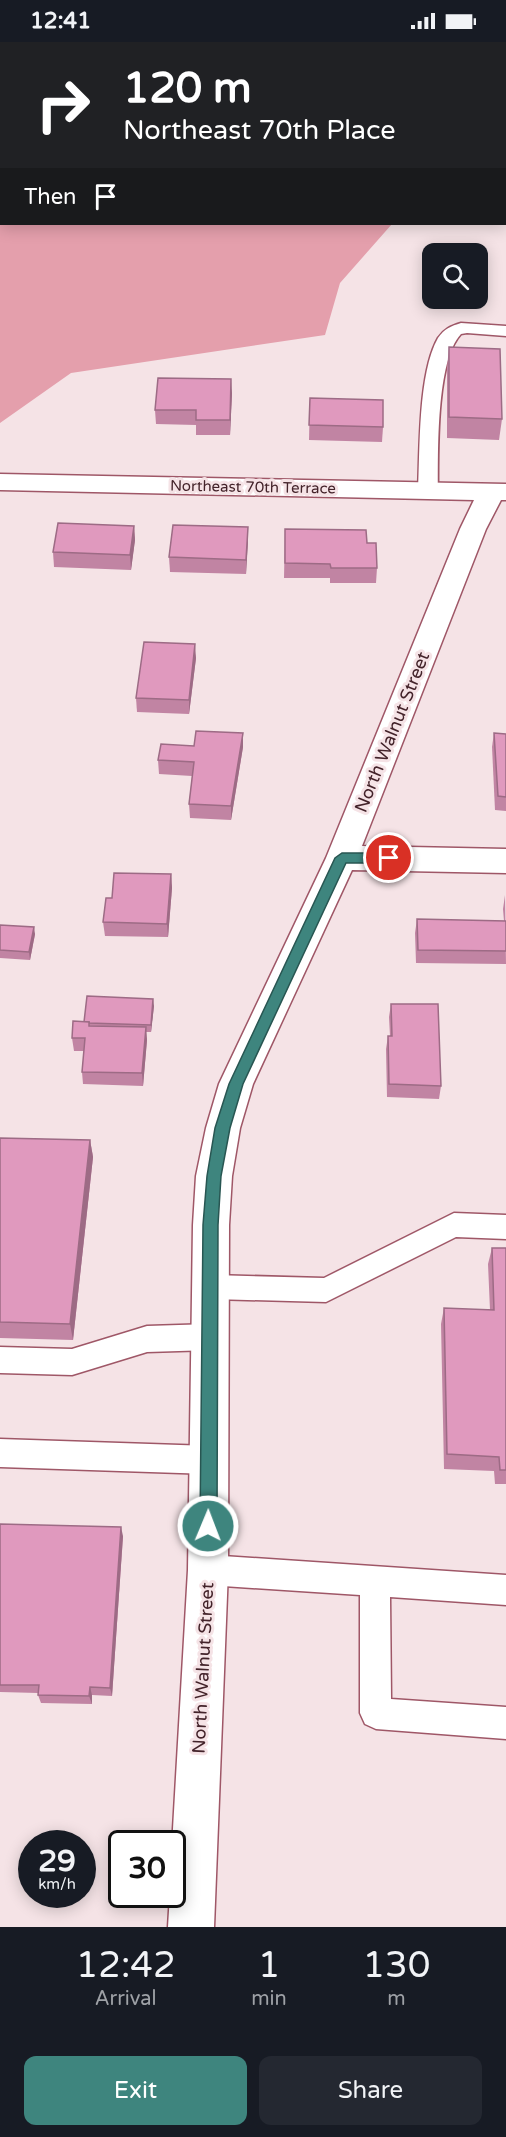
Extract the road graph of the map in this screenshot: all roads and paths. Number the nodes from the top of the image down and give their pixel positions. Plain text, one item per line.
1 (506, 331) edge
2 (0, 482) edge
3 (428, 491) junction
4 (499, 493) edge
5 (342, 858) junction
6 (506, 861) edge
7 (506, 1227) edge
8 (212, 1287) junction
9 (211, 1337) junction
10 (0, 1360) edge
11 (0, 1453) edge
12 (210, 1460) junction
13 (208, 1570) junction
14 (375, 1581) junction
15 (506, 1590) edge
16 (506, 1723) edge
17 (191, 1927) edge

1 - 3 lane
2 - 3 street, Northeast 70th Terrace
3 - 4 street, Northeast 70th Terrace
4 - 5 street, North Walnut Street
5 - 6 street
5 - 8 street, North Walnut Street
7 - 8 lane
8 - 9 street, North Walnut Street
9 - 10 lane
9 - 12 street, North Walnut Street
11 - 12 lane
12 - 13 street, North Walnut Street
13 - 14 lane
13 - 17 street, North Walnut Street
14 - 15 lane
14 - 16 lane

